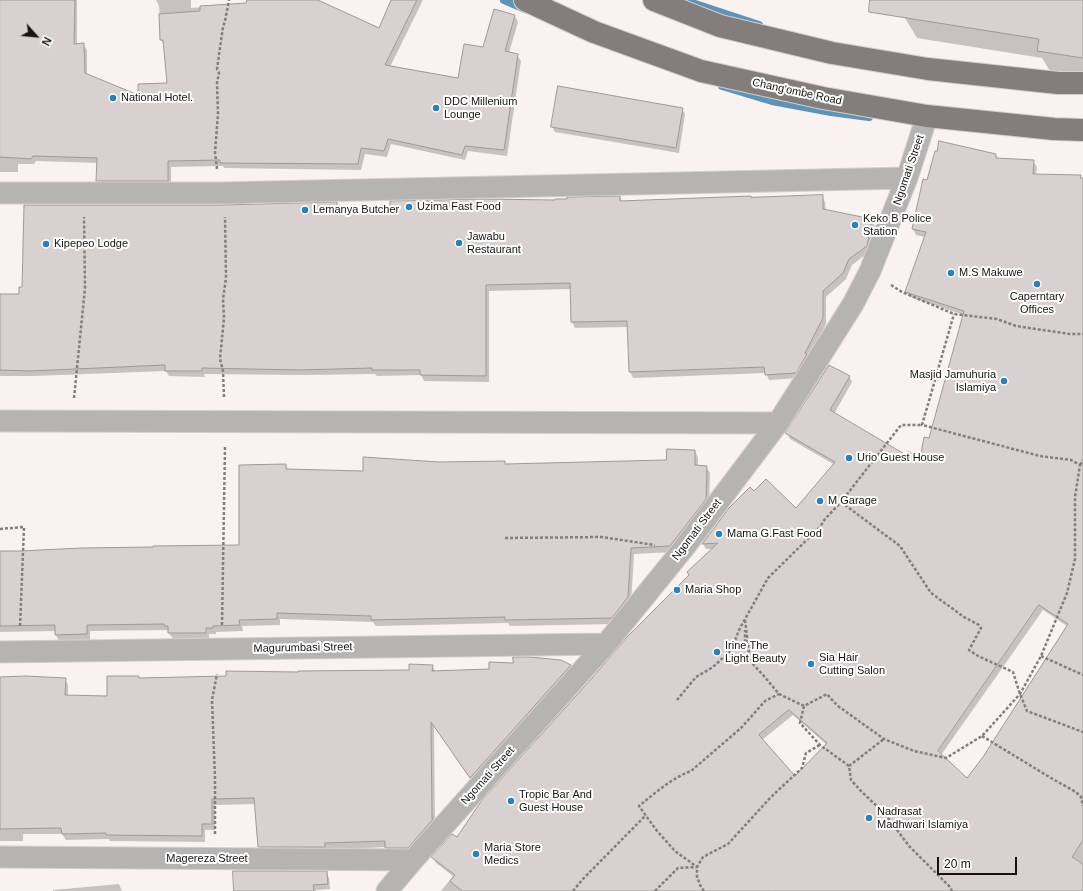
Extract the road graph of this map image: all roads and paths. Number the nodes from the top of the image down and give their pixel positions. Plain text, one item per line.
1 (229, 0) edge
2 (525, 0) edge
3 (654, 0) edge
4 (1083, 83) edge
5 (927, 116) junction
6 (1083, 130) edge
7 (908, 178) junction
8 (0, 193) edge
9 (83, 193) junction
10 (221, 194) junction
11 (870, 271) junction
12 (954, 314) junction
13 (1083, 334) edge
14 (74, 406) dead end
15 (0, 421) edge
16 (226, 422) junction
17 (778, 423) junction
18 (922, 425) junction
19 (1083, 460) edge
20 (1080, 465) junction
21 (841, 502) junction
22 (0, 529) edge
23 (506, 538) dead end
24 (683, 549) junction
25 (745, 620) junction
26 (735, 640) dead end
27 (606, 644) junction
28 (222, 649) junction
29 (10, 651) edge
30 (1041, 656) junction
31 (1083, 675) edge
32 (779, 694) junction
33 (1020, 694) junction
34 (677, 700) dead end
35 (804, 706) junction
36 (1083, 732) edge
37 (982, 736) junction
38 (884, 739) junction
39 (820, 745) junction
40 (849, 766) junction
41 (1083, 806) edge
42 (646, 815) junction
43 (0, 857) edge
44 (215, 859) junction
45 (413, 860) junction
46 (697, 867) junction
47 (387, 891) edge
48 (573, 891) edge
49 (655, 891) edge
50 (704, 891) edge
51 (952, 891) edge

1 - 10 path
2 - 5 main road, Chang'ombe Road
3 - 4 main road
5 - 6 main road, Chang'ombe Road
5 - 7 street, Ngomati Street
7 - 10 street
7 - 11 street, Ngomati Street
8 - 9 street
9 - 10 street
9 - 14 path
10 - 16 path
11 - 12 path
11 - 17 street, Ngomati Street
12 - 13 path
12 - 18 path
15 - 16 street
16 - 17 street
16 - 28 path
17 - 24 street, Ngomati Street
18 - 20 path
18 - 21 path
19 - 20 path
20 - 30 path
21 - 25 path
21 - 33 path
22 - 29 path
23 - 24 path
24 - 27 street, Ngomati Street
25 - 26 path
25 - 32 path
25 - 34 path
27 - 28 street, Magurumbasi Street
27 - 45 street, Ngomati Street
28 - 29 street, Magurumbasi Street
28 - 44 path
30 - 31 path
30 - 33 path
32 - 35 path
32 - 42 path
33 - 36 path
33 - 37 path
35 - 38 path
35 - 39 path
37 - 38 path
37 - 41 path
38 - 40 path
39 - 40 path
39 - 46 path
40 - 51 path
42 - 46 path
42 - 48 path
43 - 44 street, Magereza Street
44 - 45 street, Magereza Street
45 - 47 street, Ngomati Street
46 - 49 path
46 - 50 path

